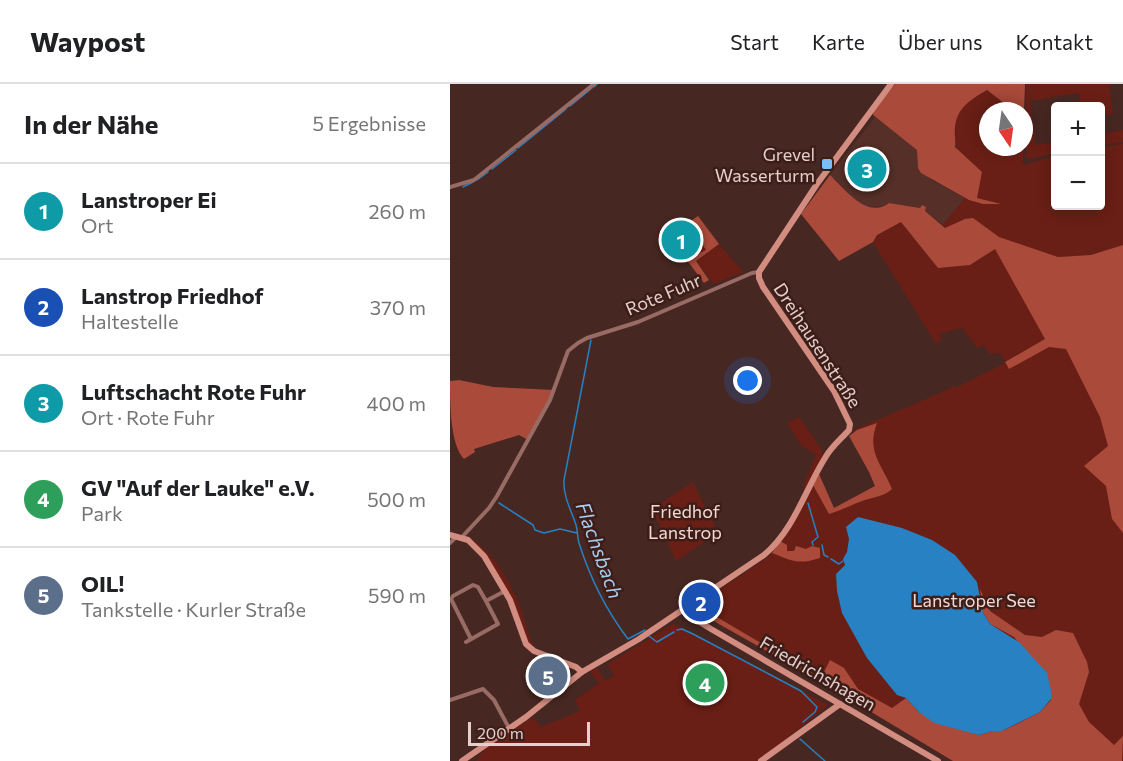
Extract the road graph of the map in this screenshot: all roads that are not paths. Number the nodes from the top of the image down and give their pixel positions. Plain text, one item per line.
1 (594, 84) edge
2 (891, 84) edge
3 (450, 187) edge
4 (759, 272) junction
5 (456, 536) edge
6 (450, 543) edge
7 (505, 591) junction
8 (486, 602) junction
9 (683, 610) junction
10 (582, 672) junction
11 (450, 700) edge
12 (840, 704) junction
13 (510, 728) junction
14 (470, 759) edge
15 (462, 761) edge
16 (761, 761) edge
17 (938, 761) edge

1 - 3 street
2 - 4 main road
4 - 5 street, Rote Fuhr
4 - 9 main road, Dreihausenstraße
5 - 6 street, Rote Fuhr
5 - 7 main road
7 - 8 street
7 - 10 main road
8 - 8 street
9 - 10 main road
9 - 12 main road, Friedrichshagen
10 - 13 main road
11 - 13 street
12 - 16 main road
12 - 17 main road, Friedrichshagen
13 - 14 main road
14 - 15 main road

